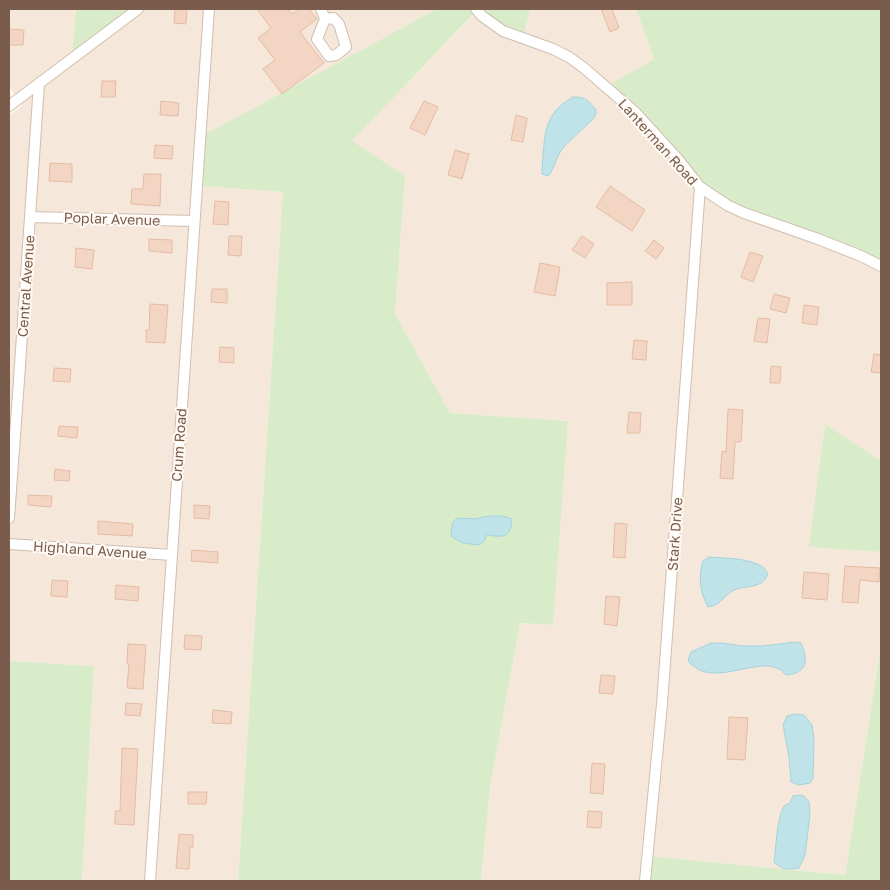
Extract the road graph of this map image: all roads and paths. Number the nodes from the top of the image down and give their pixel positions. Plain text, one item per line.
1 (138, 9) edge
2 (210, 9) edge
3 (321, 9) edge
4 (476, 9) edge
5 (325, 19) dead end
6 (39, 83) junction
7 (9, 106) edge
8 (700, 187) junction
9 (30, 217) junction
10 (194, 221) junction
11 (881, 266) edge
12 (9, 518) edge
13 (9, 544) edge
14 (172, 555) junction
15 (150, 881) edge
16 (645, 881) edge

1 - 6 street
2 - 10 street, Crum Road
3 - 5 street
4 - 8 street, Lanterman Road
6 - 7 street
6 - 9 street, Central Avenue
8 - 11 street, Lanterman Road
8 - 16 street, Stark Drive
9 - 10 street, Poplar Avenue
9 - 12 street, Central Avenue
10 - 14 street, Crum Road
13 - 14 street, Highland Avenue
14 - 15 street, Crum Road

